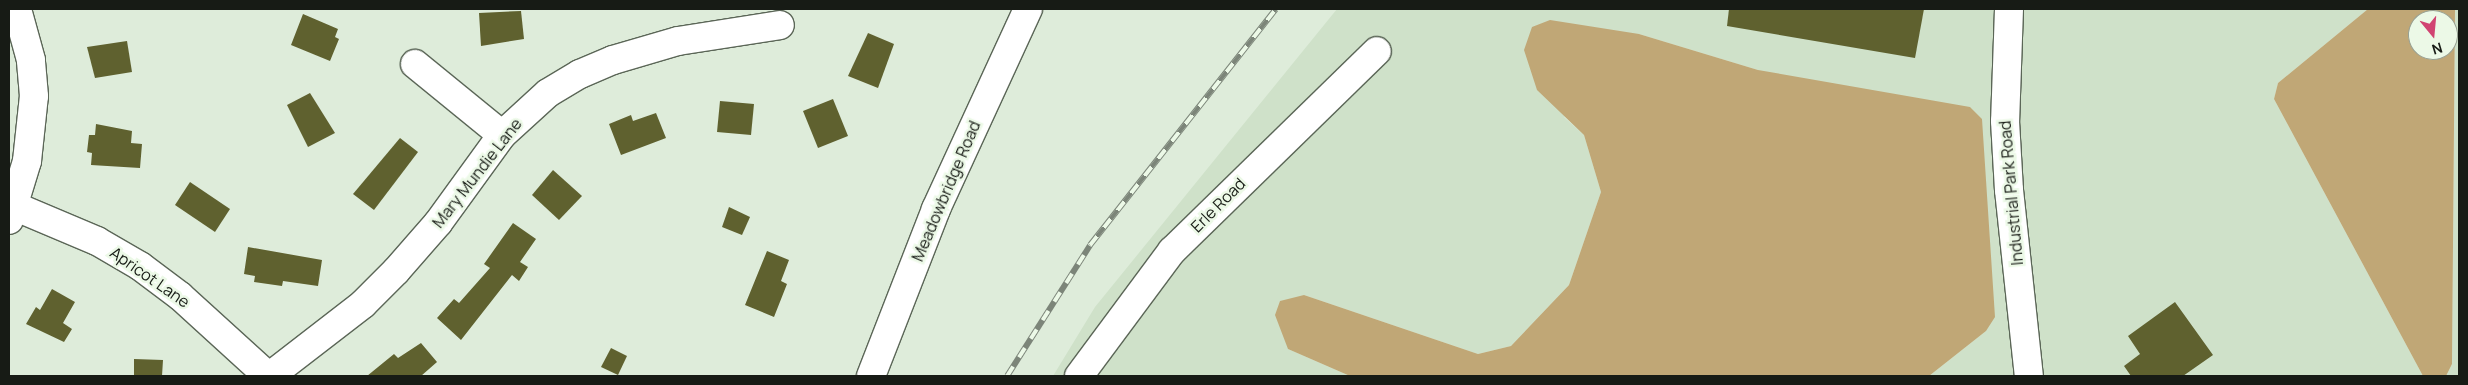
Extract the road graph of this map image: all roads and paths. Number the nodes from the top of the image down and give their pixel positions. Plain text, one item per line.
1 (17, 9) edge
2 (1028, 9) edge
3 (2009, 9) edge
4 (780, 25) dead end
5 (1377, 51) dead end
6 (415, 64) dead end
7 (502, 136) junction
8 (11, 213) edge
9 (269, 376) edge
10 (871, 376) edge
11 (1078, 376) edge
12 (2029, 376) edge

1 - 8 street
2 - 10 street, Meadowbridge Road
3 - 12 street, Industrial Park Road
4 - 7 street, Mary Mundie Lane
5 - 11 street, Erle Road
6 - 7 street
7 - 9 street, Mary Mundie Lane
8 - 9 street, Apricot Lane

